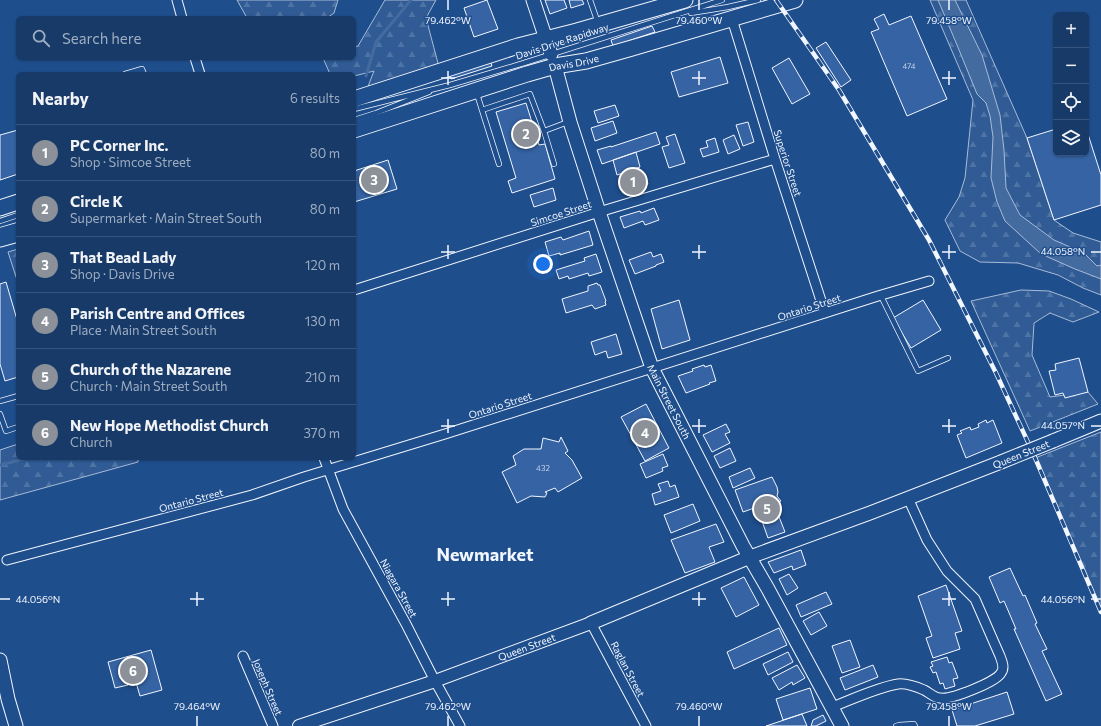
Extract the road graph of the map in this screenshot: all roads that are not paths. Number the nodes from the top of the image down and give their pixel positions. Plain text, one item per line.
1 (177, 0) edge
2 (533, 0) edge
3 (590, 0) edge
4 (685, 0) edge
5 (722, 0) edge
6 (758, 0) edge
7 (795, 0) edge
8 (679, 14) junction
9 (181, 16) edge
10 (732, 18) junction
11 (599, 25) junction
12 (546, 39) junction
13 (196, 60) edge
14 (553, 60) junction
15 (132, 72) edge
16 (143, 72) edge
17 (199, 72) edge
18 (450, 85) junction
19 (476, 91) junction
20 (356, 98) edge
21 (356, 108) edge
22 (482, 110) junction
23 (356, 119) edge
24 (570, 122) junction
25 (356, 129) edge
26 (544, 131) junction
27 (775, 159) junction
28 (499, 164) dead end
29 (554, 164) dead end
30 (16, 203) edge
31 (0, 208) edge
32 (599, 212) junction
33 (16, 216) edge
34 (0, 221) edge
35 (16, 226) edge
36 (0, 230) edge
37 (16, 235) edge
38 (0, 239) edge
39 (929, 281) dead end
40 (356, 289) edge
41 (881, 296) junction
42 (825, 313) junction
43 (948, 358) dead end
44 (652, 368) junction
45 (16, 397) edge
46 (0, 401) edge
47 (0, 414) edge
48 (1101, 421) edge
49 (16, 428) edge
50 (325, 460) edge
51 (328, 470) junction
52 (908, 498) junction
53 (750, 557) junction
54 (7, 560) dead end
55 (591, 623) junction
56 (243, 656) dead end
57 (0, 662) edge
58 (435, 681) junction
59 (832, 708) junction
60 (16, 726) edge
61 (273, 726) edge
62 (299, 726) edge
63 (460, 726) edge
64 (646, 726) edge
65 (842, 726) edge
66 (896, 726) edge
67 (915, 726) edge

1 - 9 street
2 - 12 main road, Main Street South
3 - 11 lane
4 - 11 main road
5 - 8 lane, Davis Drive Rapidway
6 - 8 lane, Davis Drive Rapidway
7 - 10 main road, Davis Drive
8 - 14 lane, Davis Drive Rapidway
10 - 14 main road, Davis Drive
10 - 27 street, Superior Street
11 - 12 main road
12 - 14 main road, Main Street South
12 - 20 main road
13 - 17 street
14 - 18 lane, Davis Drive Rapidway
14 - 19 main road, Davis Drive
14 - 24 main road, Main Street South
15 - 16 lane
18 - 21 lane, Davis Drive Rapidway
18 - 23 lane, Davis Drive Rapidway
19 - 22 lane
19 - 25 main road, Davis Drive
22 - 26 lane
22 - 28 lane
24 - 26 lane
24 - 32 main road, Main Street South
26 - 29 lane
27 - 32 street, Simcoe Street
27 - 42 street, Superior Street
30 - 31 main road
32 - 40 street, Simcoe Street
32 - 44 main road, Main Street South
33 - 34 lane
35 - 36 lane
37 - 38 main road
39 - 41 street, Ontario Street
41 - 42 street, Ontario Street
41 - 43 lane
42 - 44 street, Ontario Street
44 - 51 street, Ontario Street
44 - 53 main road, Main Street South
45 - 46 lane
47 - 49 lane
48 - 52 main road, Queen Street, bridge
50 - 51 street, Niagara Street
51 - 54 street, Ontario Street
51 - 58 street, Niagara Street
52 - 53 main road, Queen Street
52 - 59 street
53 - 55 main road, Queen Street
53 - 59 main road, Main Street South
55 - 58 street, Queen Street
55 - 64 street, Raglan Street
56 - 61 street, Joseph Street
57 - 60 main road
58 - 62 street, Queen Street
58 - 63 street, Niagara Street
59 - 65 main road, Main Street South
66 - 67 lane

